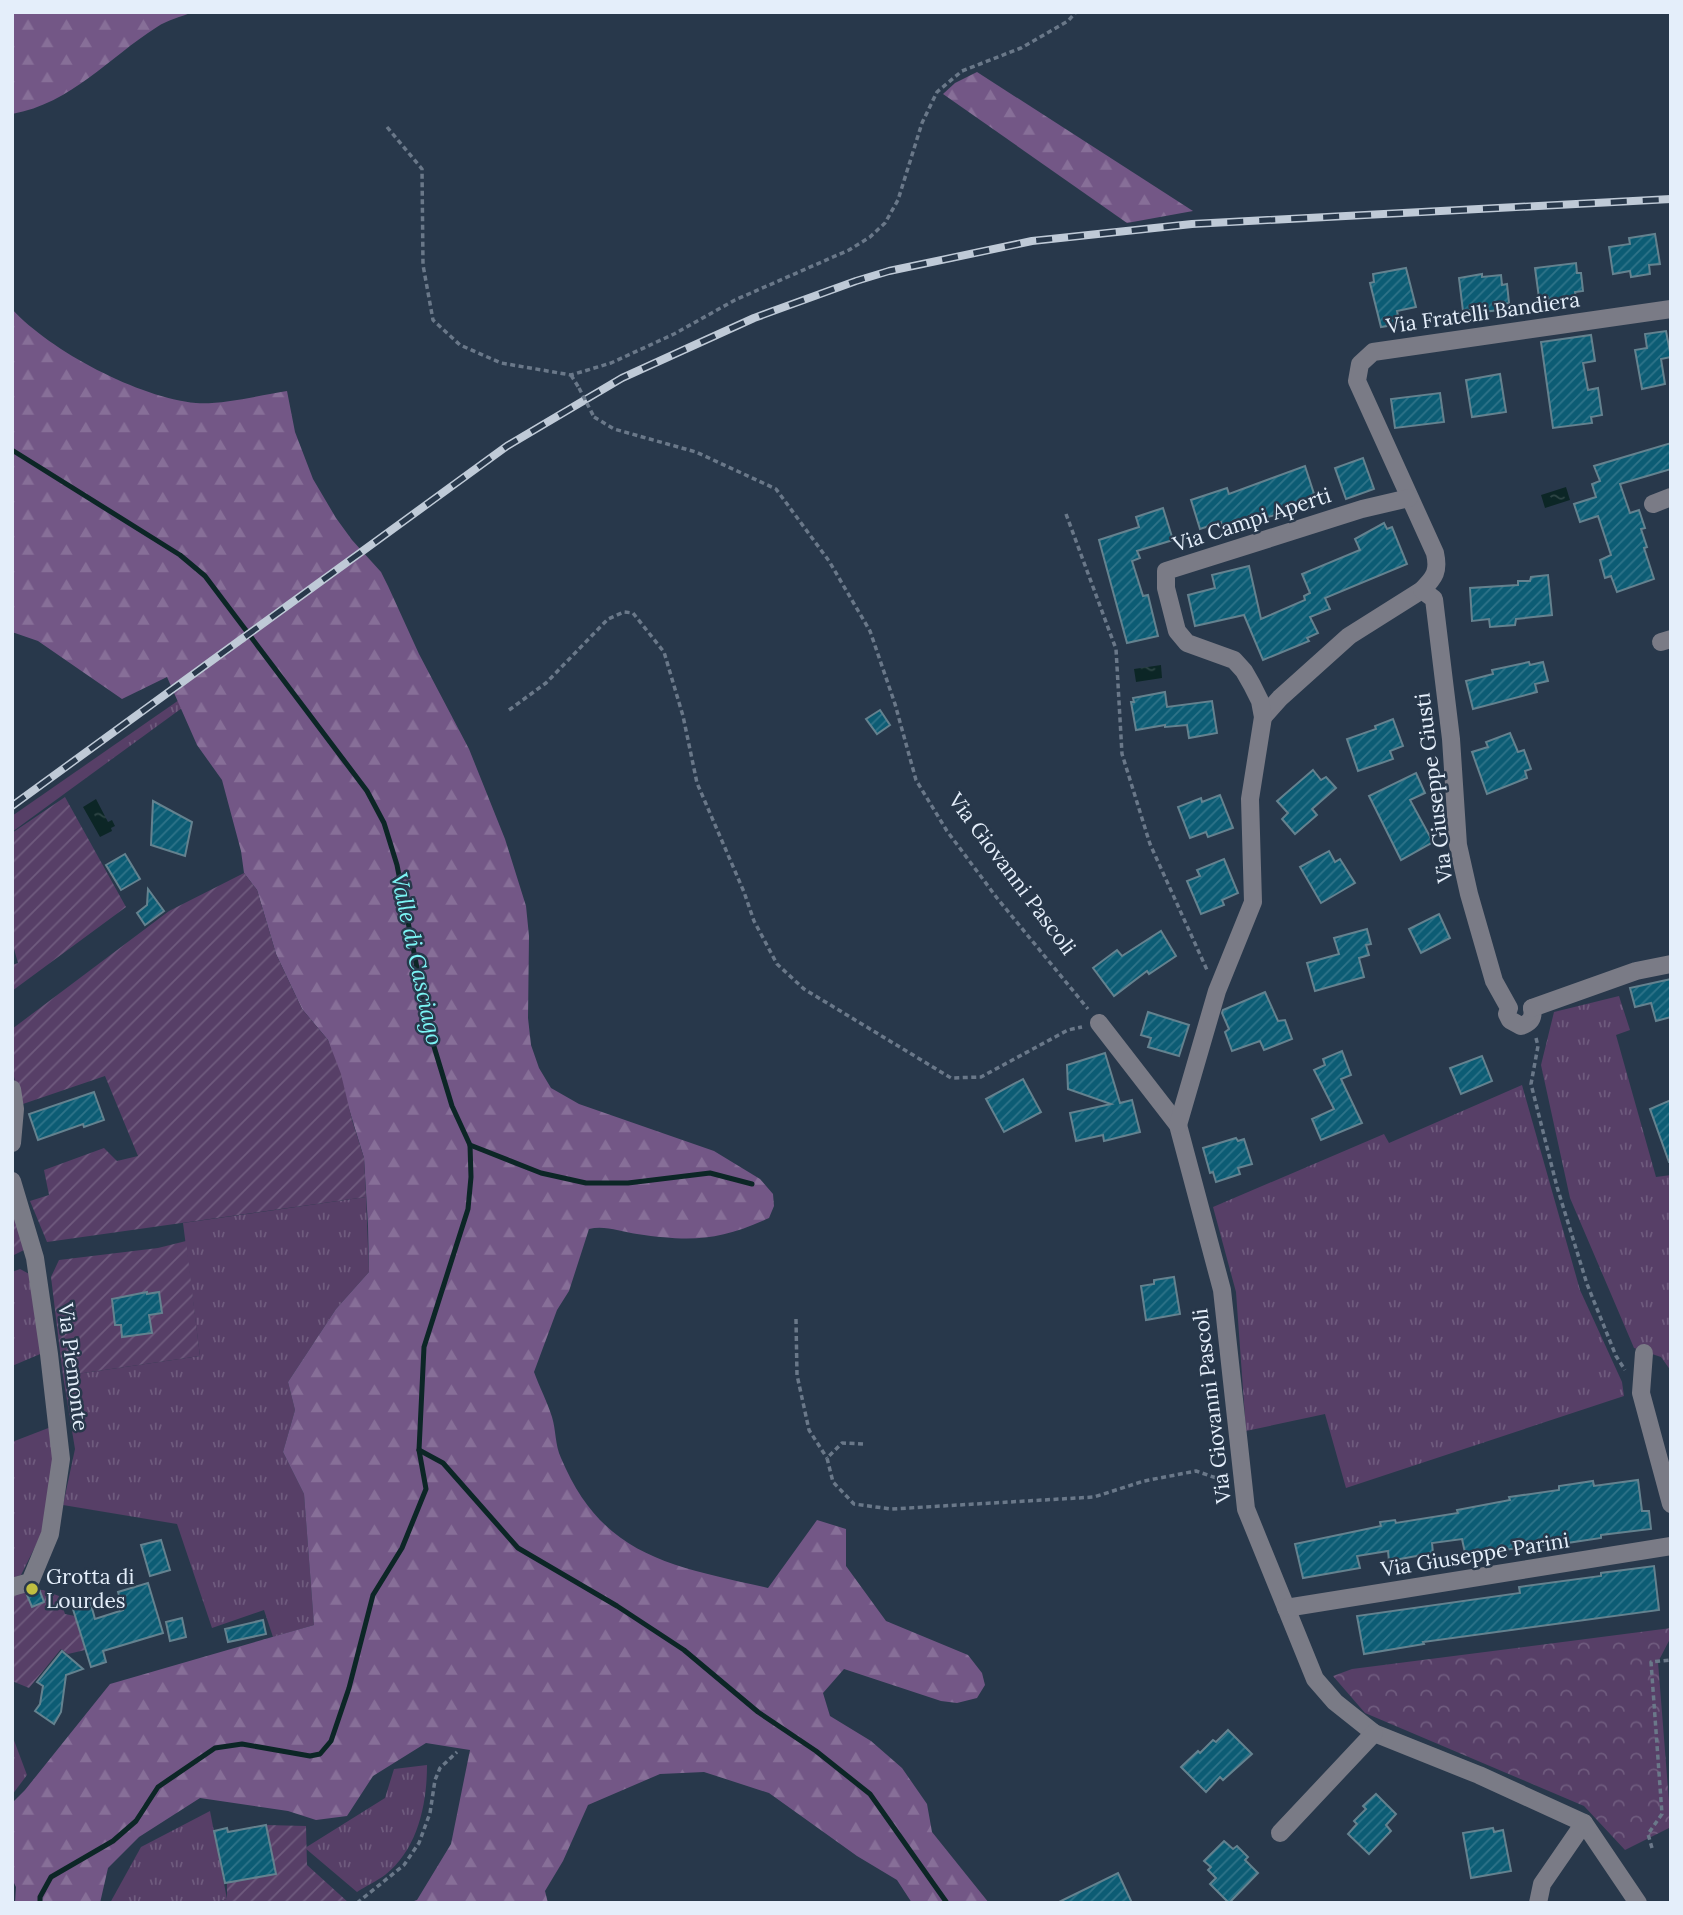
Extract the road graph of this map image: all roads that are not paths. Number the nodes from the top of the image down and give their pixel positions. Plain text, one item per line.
1 (1671, 309) edge
2 (1409, 498) junction
3 (1671, 498) edge
4 (1653, 504) dead end
5 (1428, 594) junction
6 (1263, 717) junction
7 (1671, 964) edge
8 (1100, 1023) road end
9 (12, 1089) edge
10 (1178, 1125) junction
11 (12, 1143) edge
12 (12, 1181) edge
13 (1644, 1353) dead end
14 (1671, 1504) edge
15 (1671, 1546) edge
16 (12, 1587) edge
17 (1286, 1608) junction
18 (1374, 1733) junction
19 (1584, 1823) junction
20 (1280, 1833) dead end
21 (1538, 1903) edge
22 (1638, 1903) edge

1 - 2 street, Via Fratelli Bandiera
2 - 5 street, Via Fratelli Bandiera
2 - 6 street, Via Campi Aperti
3 - 4 street
5 - 6 street
5 - 7 street, Via Giuseppe Giusti
6 - 10 street
8 - 10 street, Via Giovanni Pascoli
9 - 11 street
10 - 17 street, Via Giovanni Pascoli
12 - 16 street, Via Piemonte
13 - 14 street
15 - 17 street, Via Giuseppe Parini
17 - 18 street, Via Giovanni Pascoli
18 - 19 street, Via Giovanni Pascoli
18 - 20 street
19 - 21 street
19 - 22 street

